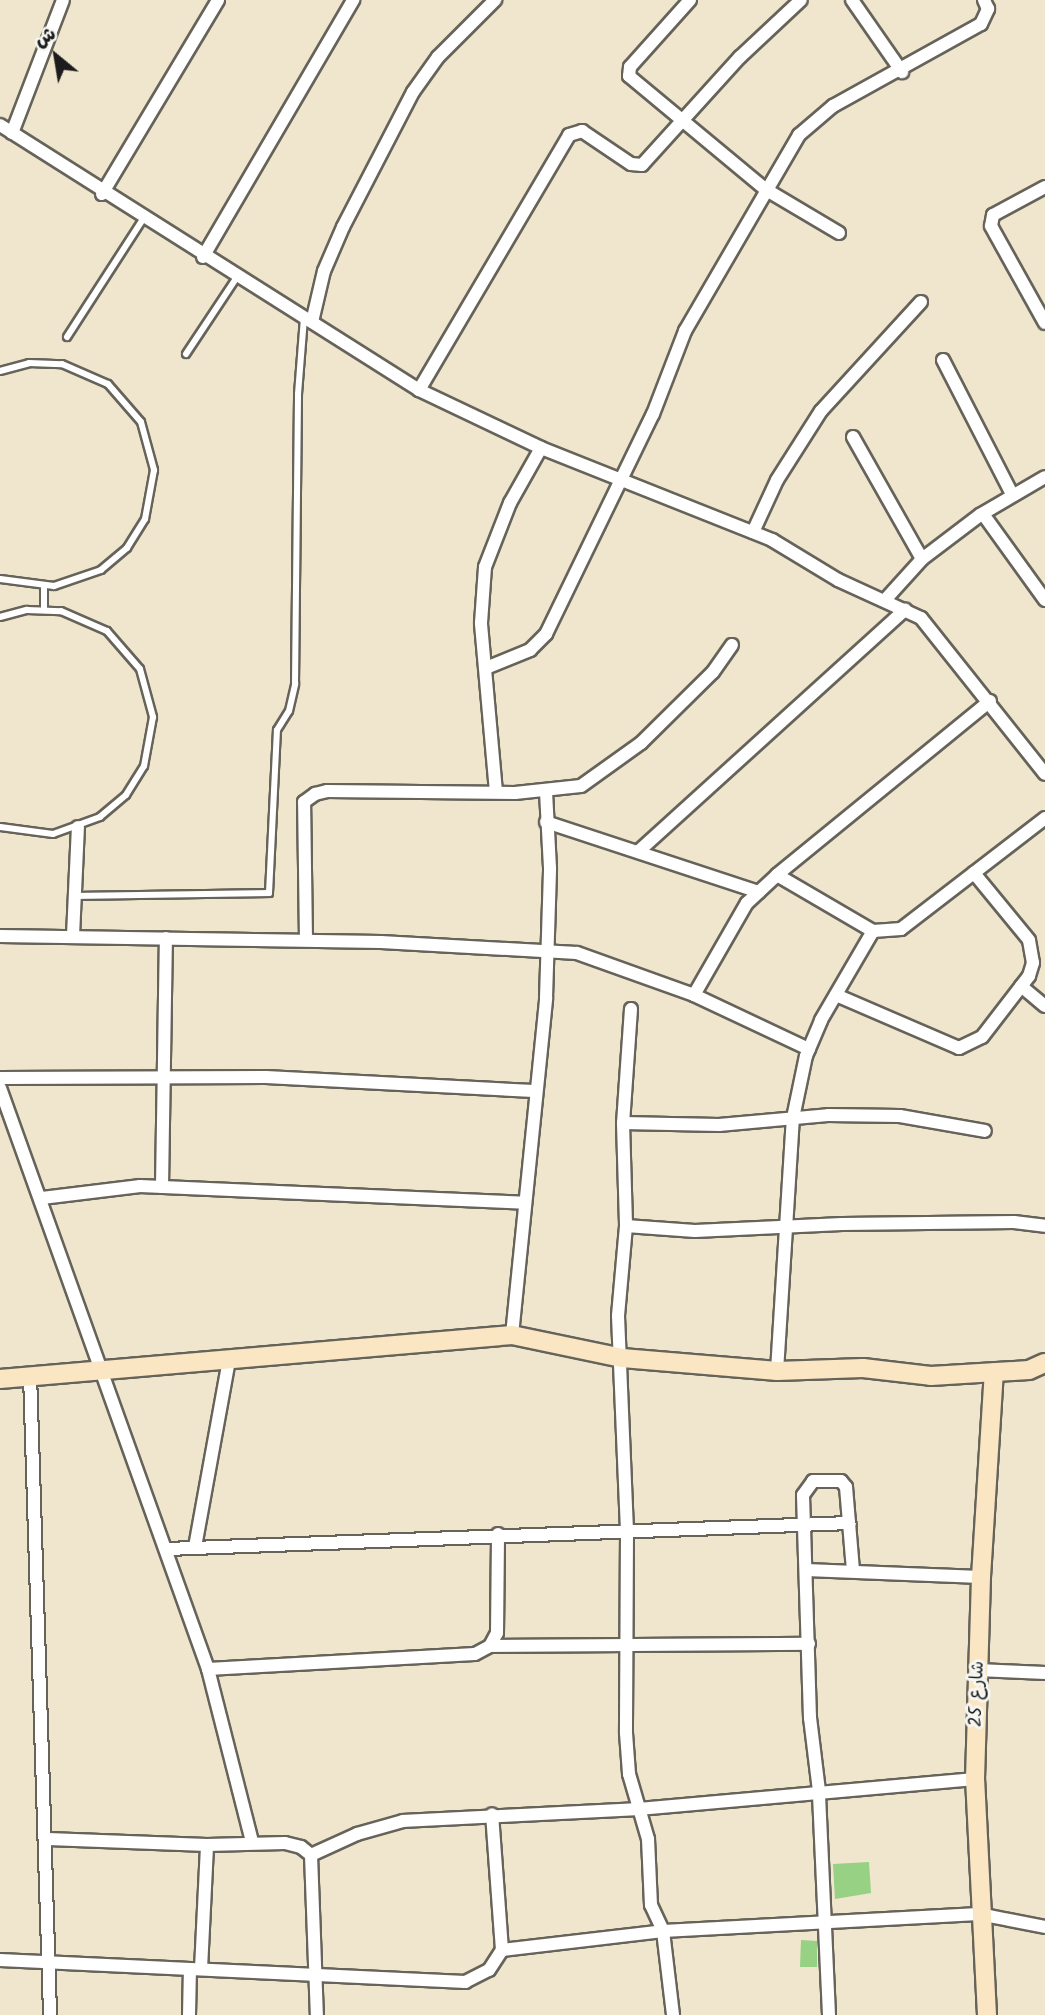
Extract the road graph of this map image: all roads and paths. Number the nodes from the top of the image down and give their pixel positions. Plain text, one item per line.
1 (63, 0) edge
2 (218, 0) edge
3 (353, 0) edge
4 (495, 0) edge
5 (690, 0) edge
6 (801, 0) edge
7 (852, 0) edge
8 (984, 0) edge
9 (902, 72) junction
10 (682, 123) junction
11 (0, 125) edge
12 (12, 133) junction
13 (1045, 187) edge
14 (765, 189) junction
15 (102, 194) junction
16 (143, 219) junction
17 (839, 233) dead end
18 (203, 257) junction
19 (237, 277) junction
20 (921, 302) dead end
21 (308, 320) junction
22 (1045, 323) edge
23 (67, 337) dead end
24 (186, 354) dead end
25 (943, 360) dead end
26 (0, 371) edge
27 (419, 390) junction
28 (853, 437) dead end
29 (541, 448) junction
30 (1045, 477) edge
31 (622, 481) junction
32 (1012, 495) junction
33 (983, 514) junction
34 (753, 532) junction
35 (922, 559) junction
36 (0, 579) edge
37 (44, 587) junction
38 (885, 600) junction
39 (1045, 600) edge
40 (44, 610) junction
41 (905, 610) junction
42 (0, 618) edge
43 (732, 645) dead end
44 (486, 668) junction
45 (990, 701) junction
46 (1045, 774) edge
47 (546, 791) junction
48 (496, 792) junction
49 (1045, 818) edge
50 (546, 821) junction
51 (0, 827) edge
52 (78, 827) junction
53 (640, 850) junction
54 (974, 873) junction
55 (777, 875) junction
56 (759, 892) junction
57 (76, 896) junction
58 (873, 931) junction
59 (0, 936) edge
60 (73, 936) junction
61 (166, 938) junction
62 (306, 940) junction
63 (549, 953) junction
64 (1021, 986) junction
65 (694, 995) junction
66 (836, 995) junction
67 (1045, 1006) edge
68 (631, 1009) dead end
69 (809, 1049) junction
70 (163, 1077) junction
71 (0, 1078) edge
72 (0, 1088) edge
73 (534, 1091) junction
74 (793, 1118) junction
75 (623, 1123) junction
76 (985, 1131) dead end
77 (162, 1187) junction
78 (42, 1198) junction
79 (525, 1203) junction
80 (625, 1226) junction
81 (789, 1226) junction
82 (1045, 1226) edge
83 (512, 1335) junction
84 (622, 1358) junction
85 (229, 1360) junction
86 (1045, 1363) edge
87 (102, 1369) junction
88 (777, 1371) junction
89 (994, 1372) junction
90 (30, 1374) junction
91 (0, 1379) edge
92 (850, 1523) junction
93 (807, 1526) junction
94 (628, 1533) junction
95 (498, 1534) junction
96 (195, 1547) junction
97 (167, 1549) junction
98 (806, 1570) junction
99 (853, 1571) junction
100 (981, 1577) junction
101 (809, 1644) junction
102 (629, 1645) junction
103 (490, 1646) junction
104 (208, 1669) junction
105 (978, 1671) junction
106 (1045, 1673) edge
107 (975, 1779) junction
108 (819, 1791) junction
109 (639, 1809) junction
110 (492, 1814) junction
111 (48, 1839) junction
112 (252, 1842) junction
113 (207, 1845) junction
114 (311, 1855) junction
115 (979, 1914) junction
116 (825, 1920) junction
117 (1045, 1927) edge
118 (663, 1931) junction
119 (502, 1950) junction
120 (0, 1960) edge
121 (49, 1961) junction
122 (195, 1969) junction
123 (315, 1976) junction
124 (50, 2015) edge
125 (189, 2015) edge
126 (317, 2015) edge
127 (673, 2015) edge
128 (830, 2015) edge
129 (988, 2015) edge

1 - 12 street
2 - 15 street
3 - 18 street
4 - 21 street
5 - 10 street
6 - 10 street
7 - 9 street
8 - 9 street
9 - 14 street
10 - 14 street
10 - 27 street
11 - 12 street
12 - 15 street
13 - 22 street
14 - 17 street
14 - 31 street
15 - 16 street
16 - 18 street
16 - 23 lane
18 - 19 street
19 - 21 street
19 - 24 lane
20 - 34 street
21 - 27 street
21 - 57 lane
25 - 32 street
26 - 37 lane
27 - 29 street
28 - 35 street
29 - 31 street
29 - 44 street
30 - 32 street
31 - 34 street
31 - 44 street
32 - 33 street
33 - 35 street
33 - 39 street
34 - 38 street
35 - 38 street
36 - 37 lane
37 - 40 lane
38 - 41 street
40 - 42 lane
40 - 52 lane
41 - 45 street
41 - 53 street
43 - 47 street
44 - 48 street
45 - 46 street
45 - 55 street
47 - 48 street
47 - 50 street
48 - 62 street
49 - 54 street
50 - 53 street
50 - 63 street
51 - 52 lane
52 - 57 street
53 - 56 street
54 - 58 street
54 - 64 street
55 - 56 street
55 - 58 street
56 - 65 street
57 - 60 street
58 - 66 street
59 - 60 street
60 - 61 street
61 - 62 street
61 - 70 street
62 - 63 street
63 - 65 street
63 - 73 street
64 - 66 street
64 - 67 street
65 - 69 street
66 - 69 street
68 - 75 street
69 - 74 street
70 - 71 street
70 - 73 street
70 - 77 street
72 - 78 street
73 - 79 street
74 - 75 street
74 - 76 street
74 - 81 street
75 - 80 street
77 - 78 street
77 - 79 street
78 - 87 street
79 - 83 street
80 - 81 street
80 - 84 street
81 - 82 street
81 - 88 street
83 - 84 street
83 - 85 street
84 - 88 street
84 - 94 street
85 - 87 street
85 - 96 street
86 - 89 street
87 - 90 street
87 - 97 street
88 - 89 street
89 - 100 street, شارع 25
90 - 91 street
90 - 111 street
92 - 93 street
92 - 93 street
92 - 99 street
93 - 94 street
93 - 98 street
94 - 95 street
94 - 102 street
95 - 96 street
95 - 103 street
96 - 97 street
97 - 104 street
98 - 99 street
98 - 101 street
99 - 100 street
100 - 105 street, شارع 25
101 - 102 street
101 - 108 street
102 - 103 street
102 - 109 street
103 - 104 street
104 - 112 street
105 - 106 street
105 - 107 street, شارع 25
107 - 108 street
107 - 115 street, شارع 25
108 - 109 street
108 - 116 street
109 - 110 street
109 - 118 street
110 - 114 street
110 - 119 street
111 - 113 street
111 - 121 street
112 - 113 street
112 - 114 street
113 - 122 street
114 - 123 street
115 - 116 street
115 - 117 street
115 - 129 street, شارع 25
116 - 118 street
116 - 128 street
118 - 119 street
118 - 127 street
119 - 123 street
120 - 121 street
121 - 122 street
121 - 124 street
122 - 123 street
122 - 125 street
123 - 126 street

